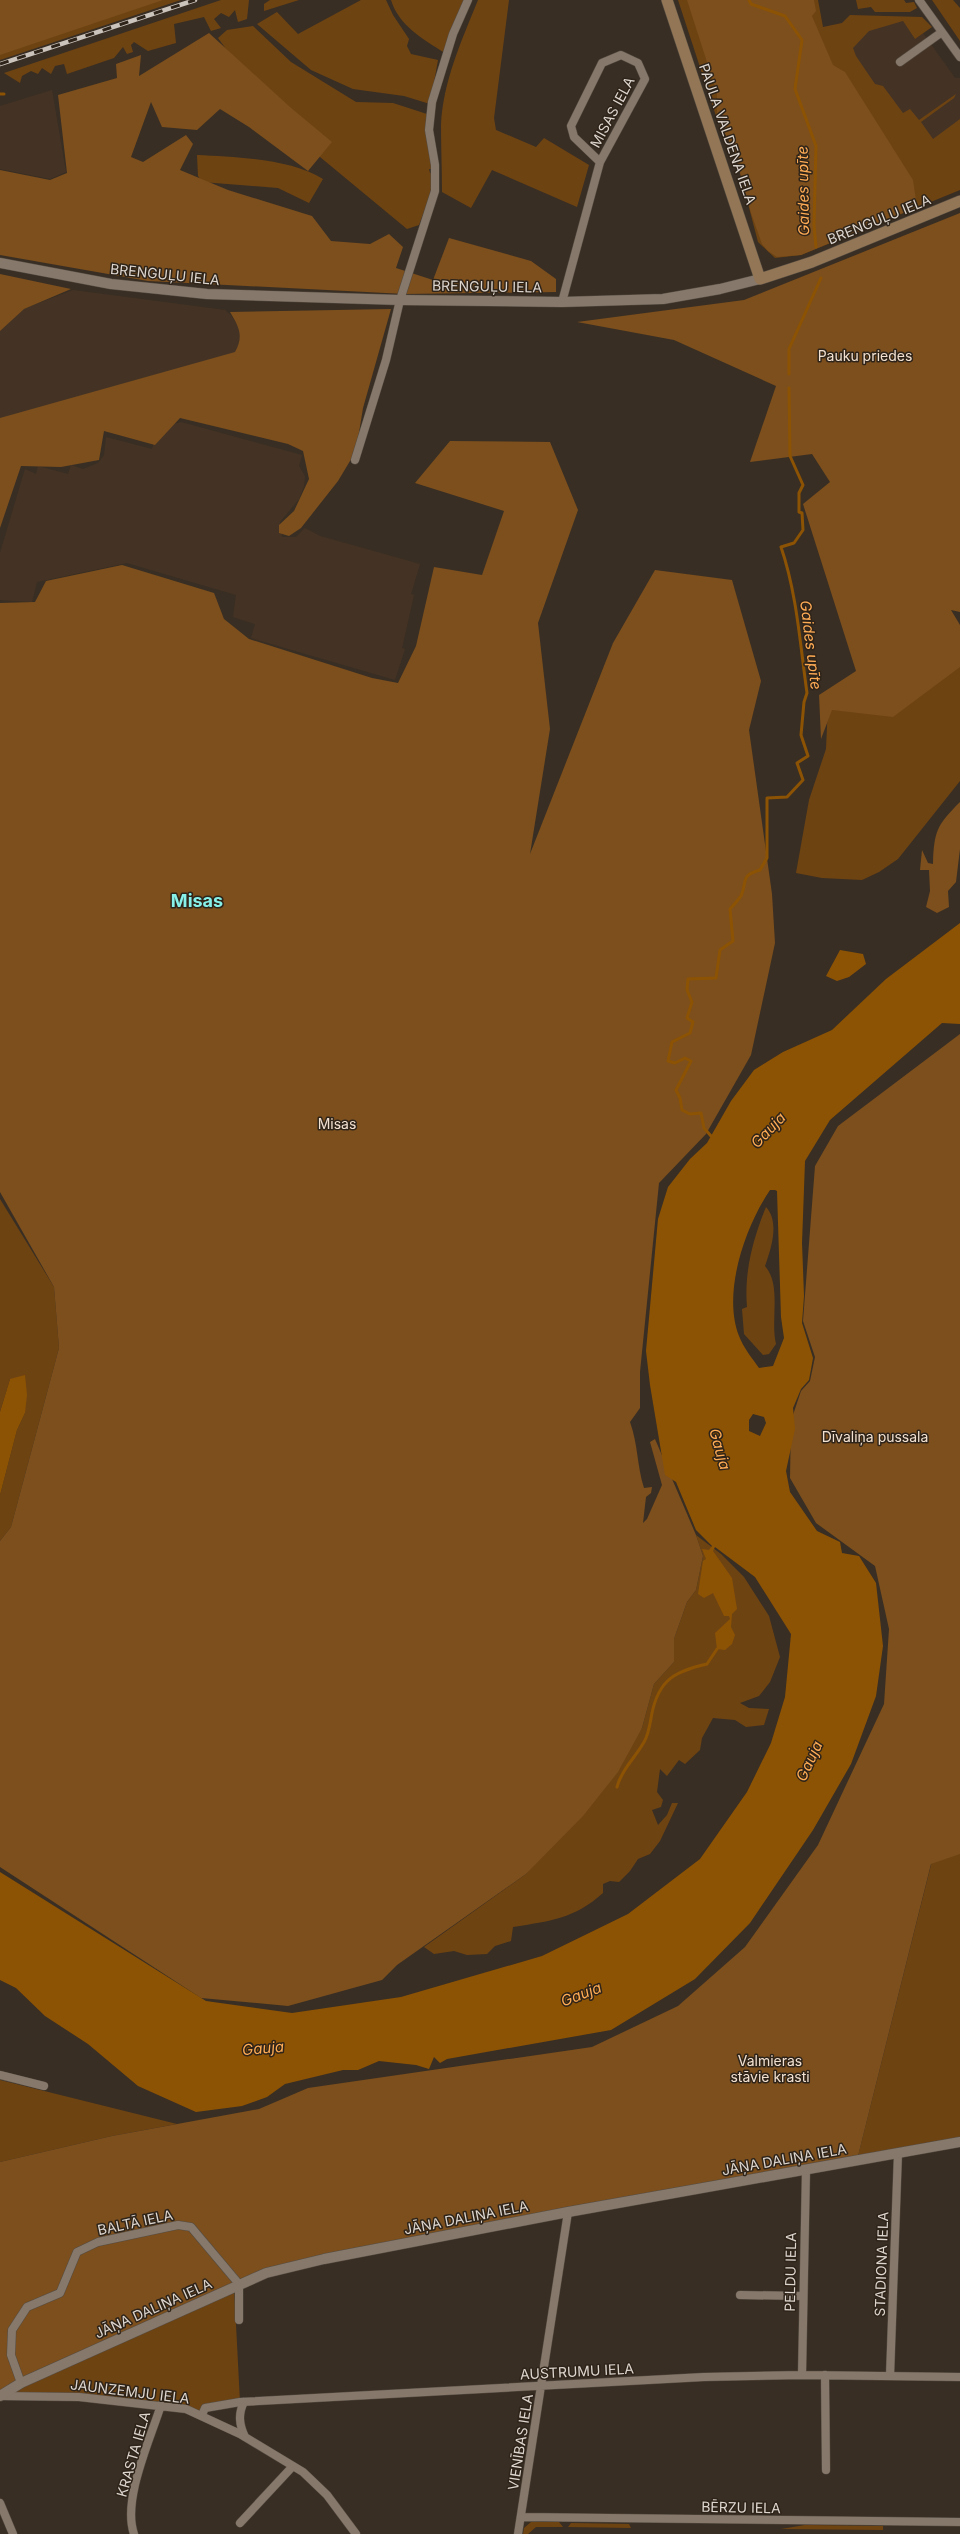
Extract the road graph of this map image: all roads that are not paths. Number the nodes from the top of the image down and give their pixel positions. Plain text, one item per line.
1 (468, 0) edge
2 (667, 0) edge
3 (919, 0) edge
4 (942, 32) junction
5 (960, 57) edge
6 (900, 62) dead end
7 (600, 162) junction
8 (960, 201) edge
9 (0, 263) edge
10 (760, 278) junction
11 (400, 300) junction
12 (562, 302) junction
13 (355, 460) dead end
14 (0, 2075) edge
15 (44, 2086) dead end
16 (960, 2142) edge
17 (898, 2153) junction
18 (806, 2170) junction
19 (568, 2212) junction
20 (239, 2284) junction
21 (740, 2295) dead end
22 (802, 2296) junction
23 (239, 2320) dead end
24 (802, 2374) junction
25 (825, 2375) junction
26 (890, 2376) junction
27 (960, 2377) edge
28 (21, 2383) junction
29 (543, 2387) junction
30 (0, 2396) edge
31 (244, 2402) junction
32 (161, 2406) junction
33 (202, 2415) junction
34 (245, 2437) junction
35 (292, 2466) junction
36 (826, 2470) dead end
37 (0, 2503) edge
38 (521, 2517) junction
39 (960, 2522) edge
40 (240, 2523) dead end
41 (13, 2534) edge
42 (134, 2534) edge
43 (356, 2534) edge
44 (518, 2534) edge

1 - 11 street
2 - 10 main road, PAULA VALDENA IELA
3 - 4 street
4 - 5 street
4 - 6 street
7 - 7 street, MISAS IELA
7 - 12 street, MISAS IELA
8 - 10 main road, BRENGUĻU IELA
9 - 11 street, BRENGUĻU IELA
10 - 12 street, BRENGUĻU IELA
11 - 12 street, BRENGUĻU IELA
11 - 13 street
14 - 15 street
16 - 17 street, JĀŅA DALIŅA IELA
17 - 18 street, JĀŅA DALIŅA IELA
17 - 26 street, STADIONA IELA
18 - 19 street, JĀŅA DALIŅA IELA
18 - 22 street, PELDU IELA
19 - 20 street, JĀŅA DALIŅA IELA
19 - 29 street, VIENĪBAS IELA
20 - 23 street
20 - 28 street, JĀŅA DALIŅA IELA
20 - 28 street, BALTĀ IELA
21 - 22 street
22 - 24 street, PELDU IELA
24 - 25 street, AUSTRUMU IELA
24 - 29 street, AUSTRUMU IELA
25 - 26 street, AUSTRUMU IELA
25 - 36 street
26 - 27 street, AUSTRUMU IELA
28 - 30 street, JĀŅA DALIŅA IELA
29 - 31 street, AUSTRUMU IELA
29 - 38 street, VIENĪBAS IELA
30 - 32 street, JAUNZEMJU IELA
31 - 33 street, AUSTRUMU IELA
31 - 34 street
32 - 33 street, JAUNZEMJU IELA
32 - 42 street, KRASTA IELA
33 - 34 street, JAUNZEMJU IELA
34 - 35 street, JAUNZEMJU IELA
35 - 40 street
35 - 43 street, JAUNZEMJU IELA
37 - 41 street
38 - 39 street, BĒRZU IELA
38 - 44 street, VIENĪBAS IELA

